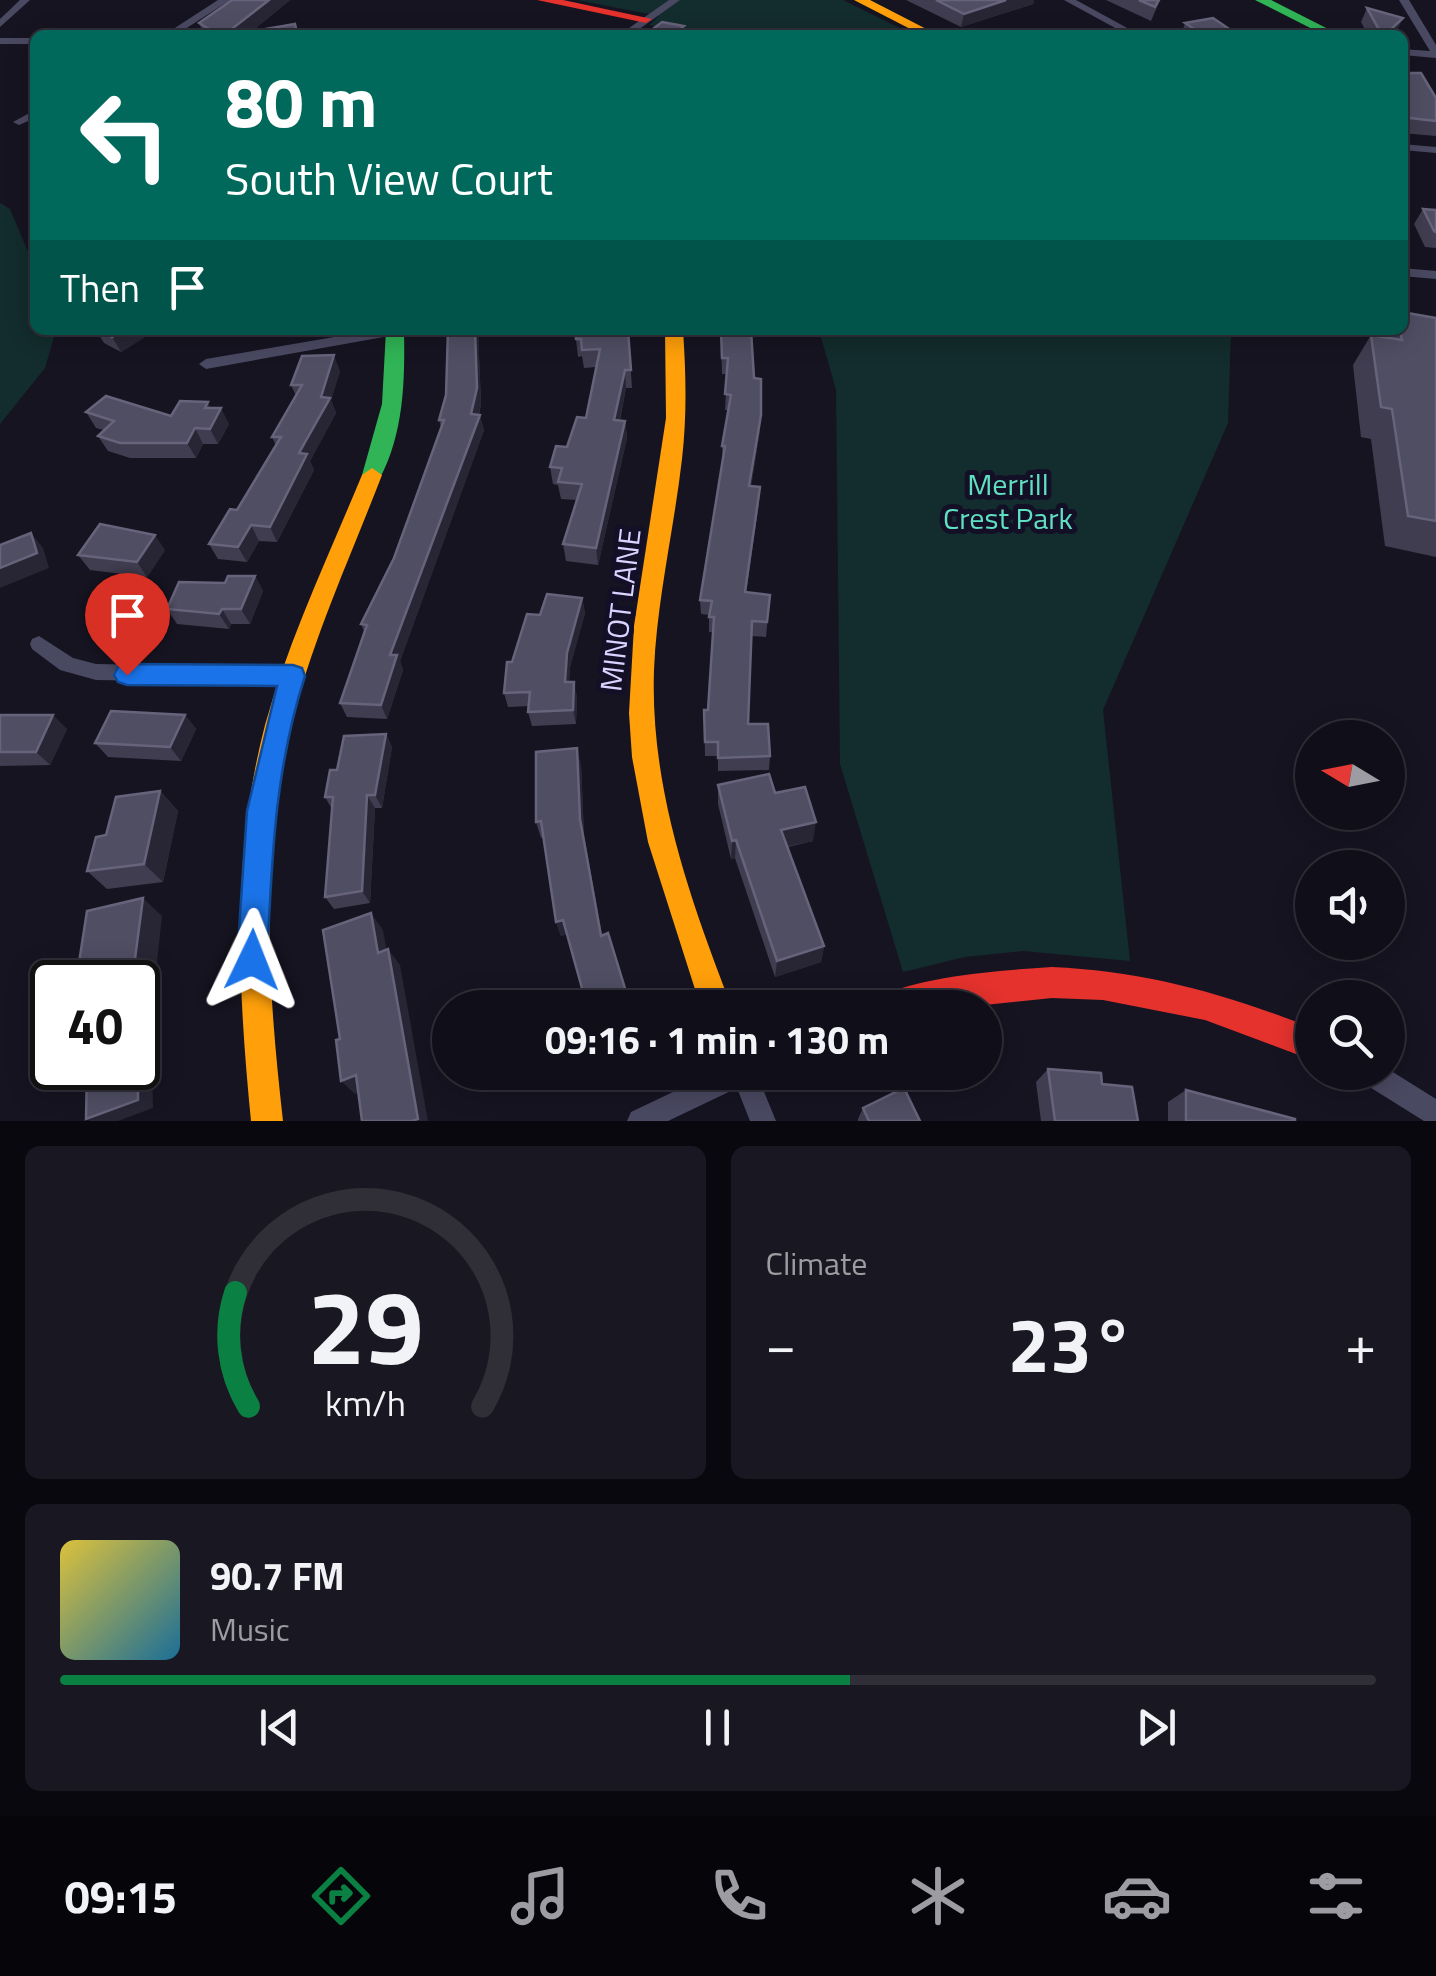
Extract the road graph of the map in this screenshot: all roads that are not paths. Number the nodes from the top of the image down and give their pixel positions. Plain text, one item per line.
1 (25, 0) edge
2 (226, 0) edge
3 (543, 0) edge
4 (675, 0) edge
5 (860, 0) edge
6 (1070, 0) edge
7 (1261, 0) edge
8 (1404, 0) edge
9 (646, 18) junction
10 (0, 24) edge
11 (177, 30) edge
12 (630, 30) edge
13 (922, 30) edge
14 (1126, 30) edge
15 (1324, 30) edge
16 (0, 41) edge
17 (30, 41) edge
18 (1408, 52) edge
19 (1436, 54) edge
20 (30, 116) edge
21 (18, 122) dead end
22 (1408, 148) edge
23 (1436, 150) edge
24 (1408, 273) edge
25 (1436, 275) edge
26 (367, 335) edge
27 (395, 335) edge
28 (674, 335) edge
29 (206, 364) dead end
30 (40, 644) dead end
31 (293, 676) junction
32 (711, 990) edge
33 (948, 990) edge
34 (1295, 1036) edge
35 (707, 1090) edge
36 (750, 1090) edge
37 (1398, 1090) edge
38 (1436, 1114) edge
39 (267, 1121) edge
40 (640, 1121) edge
41 (763, 1121) edge

1 - 10 street
2 - 11 street
3 - 9 street
4 - 9 street
5 - 13 street
6 - 14 street
7 - 15 street
8 - 19 street
9 - 12 street
16 - 17 street
18 - 19 street
20 - 21 street
22 - 23 street
24 - 25 street
26 - 29 street
27 - 31 street
28 - 32 street, MINOT LANE
30 - 31 street
31 - 39 street
33 - 34 street
35 - 40 street
36 - 41 street
37 - 38 street

